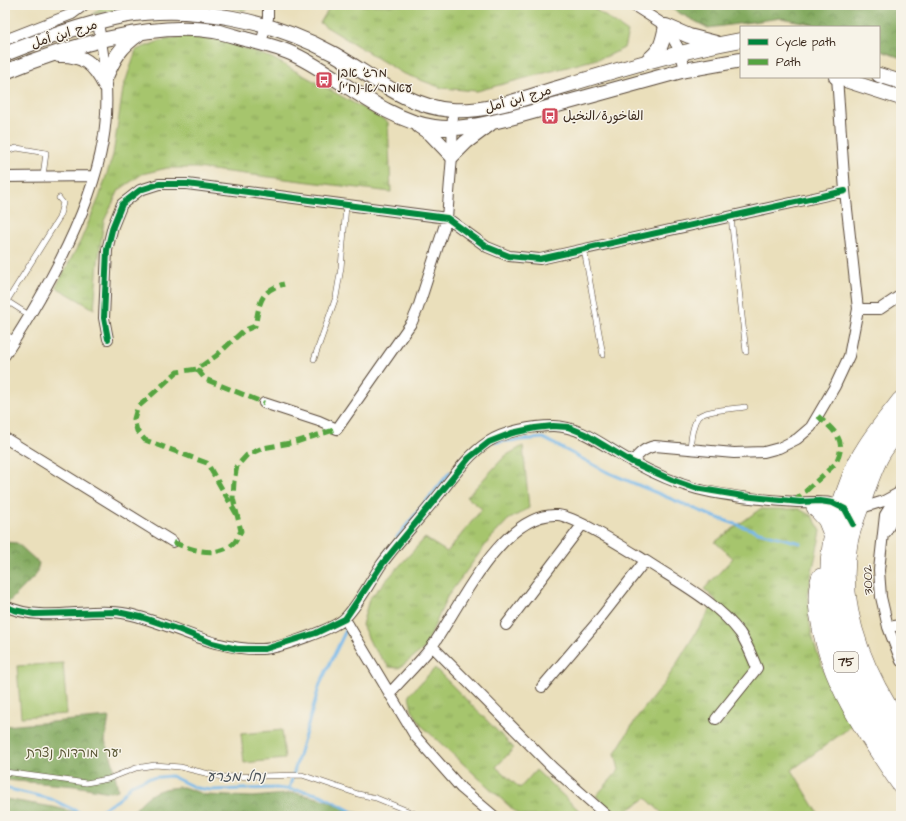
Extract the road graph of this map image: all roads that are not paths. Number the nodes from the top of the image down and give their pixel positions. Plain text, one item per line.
1 (84, 5) edge
2 (268, 5) edge
3 (633, 5) edge
4 (98, 23) junction
5 (265, 26) junction
6 (666, 26) junction
7 (141, 33) junction
8 (5, 40) edge
9 (740, 40) edge
10 (101, 41) junction
11 (261, 43) junction
12 (721, 43) junction
13 (680, 53) junction
14 (5, 54) edge
15 (48, 55) junction
16 (740, 60) edge
17 (645, 62) junction
18 (685, 70) junction
19 (5, 72) edge
20 (880, 75) edge
21 (836, 78) edge
22 (839, 78) edge
23 (105, 82) junction
24 (901, 82) edge
25 (901, 98) edge
26 (453, 110) junction
27 (413, 122) junction
28 (491, 123) junction
29 (452, 128) junction
30 (5, 151) edge
31 (452, 156) junction
32 (43, 176) junction
33 (94, 176) junction
34 (5, 177) edge
35 (845, 191) junction
36 (60, 198) dead end
37 (346, 204) junction
38 (731, 217) junction
39 (447, 218) junction
40 (584, 249) junction
41 (901, 295) edge
42 (858, 309) junction
43 (29, 315) junction
44 (5, 334) edge
45 (108, 339) dead end
46 (15, 340) junction
47 (746, 352) dead end
48 (5, 355) edge
49 (603, 355) dead end
50 (314, 359) dead end
51 (901, 401) edge
52 (264, 403) dead end
53 (745, 407) dead end
54 (901, 426) edge
55 (5, 438) edge
56 (690, 448) junction
57 (632, 462) junction
58 (900, 491) edge
59 (901, 503) edge
60 (808, 505) junction
61 (847, 515) junction
62 (582, 525) junction
63 (173, 542) dead end
64 (881, 544) junction
65 (830, 552) junction
66 (646, 561) junction
67 (5, 606) edge
68 (345, 618) junction
69 (506, 625) dead end
70 (901, 625) edge
71 (888, 627) junction
72 (432, 646) junction
73 (901, 661) edge
74 (542, 687) dead end
75 (389, 694) junction
76 (716, 719) dead end
77 (901, 728) edge
78 (901, 758) edge
79 (5, 772) edge
80 (901, 784) edge
81 (420, 816) edge
82 (494, 816) edge
83 (607, 816) edge

1 - 8 street
2 - 5 street
3 - 6 street
4 - 5 street, مرج ابن أمل
4 - 10 street
4 - 14 street, مرج ابن أمل
5 - 11 street
5 - 26 street, مرج ابن أمل
6 - 12 street
6 - 13 street
6 - 17 street
7 - 10 street, مرج ابن أمل
7 - 11 street, مرج ابن أمل
7 - 23 street
9 - 12 street, مرج ابن أمل
10 - 15 street, مرج ابن أمل
10 - 23 street
11 - 27 street, مرج ابن أمل
12 - 13 street, مرج ابن أمل
13 - 17 street, مرج ابن أمل
13 - 18 street
15 - 19 street, مرج ابن أمل
15 - 23 street
16 - 18 street, مرج ابن أمل
17 - 26 street, مرج ابن أمل
18 - 28 street, مرج ابن أمل
20 - 24 street
21 - 35 street
22 - 25 street
23 - 33 street
26 - 29 street
27 - 29 street, مرج ابن أمل
27 - 31 street
28 - 29 street, مرج ابن أمل
28 - 31 street
29 - 31 street
30 - 32 lane
31 - 39 street
32 - 33 street
32 - 34 street
33 - 43 street
35 - 38 street
35 - 42 street
36 - 43 lane
37 - 39 street
37 - 45 street
37 - 50 lane
38 - 40 street
38 - 47 lane
39 - 40 street
39 - 52 street
40 - 49 lane
41 - 42 street
42 - 56 street
43 - 46 street
44 - 46 lane
46 - 48 street
51 - 61 highway, 75
53 - 56 lane
54 - 61 highway, 75
55 - 63 street
56 - 57 street
57 - 60 street
57 - 68 street
58 - 61 street
58 - 64 street, 3002
59 - 64 street, 3002
60 - 61 street
60 - 61 street
60 - 61 highway
61 - 65 highway, 75
61 - 77 highway, 75
62 - 66 street
62 - 69 street
62 - 72 street
64 - 71 street, 3002
65 - 78 highway, 75
65 - 80 highway
66 - 74 street
66 - 76 street
67 - 68 street
68 - 75 street
70 - 71 street
71 - 73 street, 3002
72 - 75 street
72 - 83 street
75 - 82 street
79 - 81 lane

